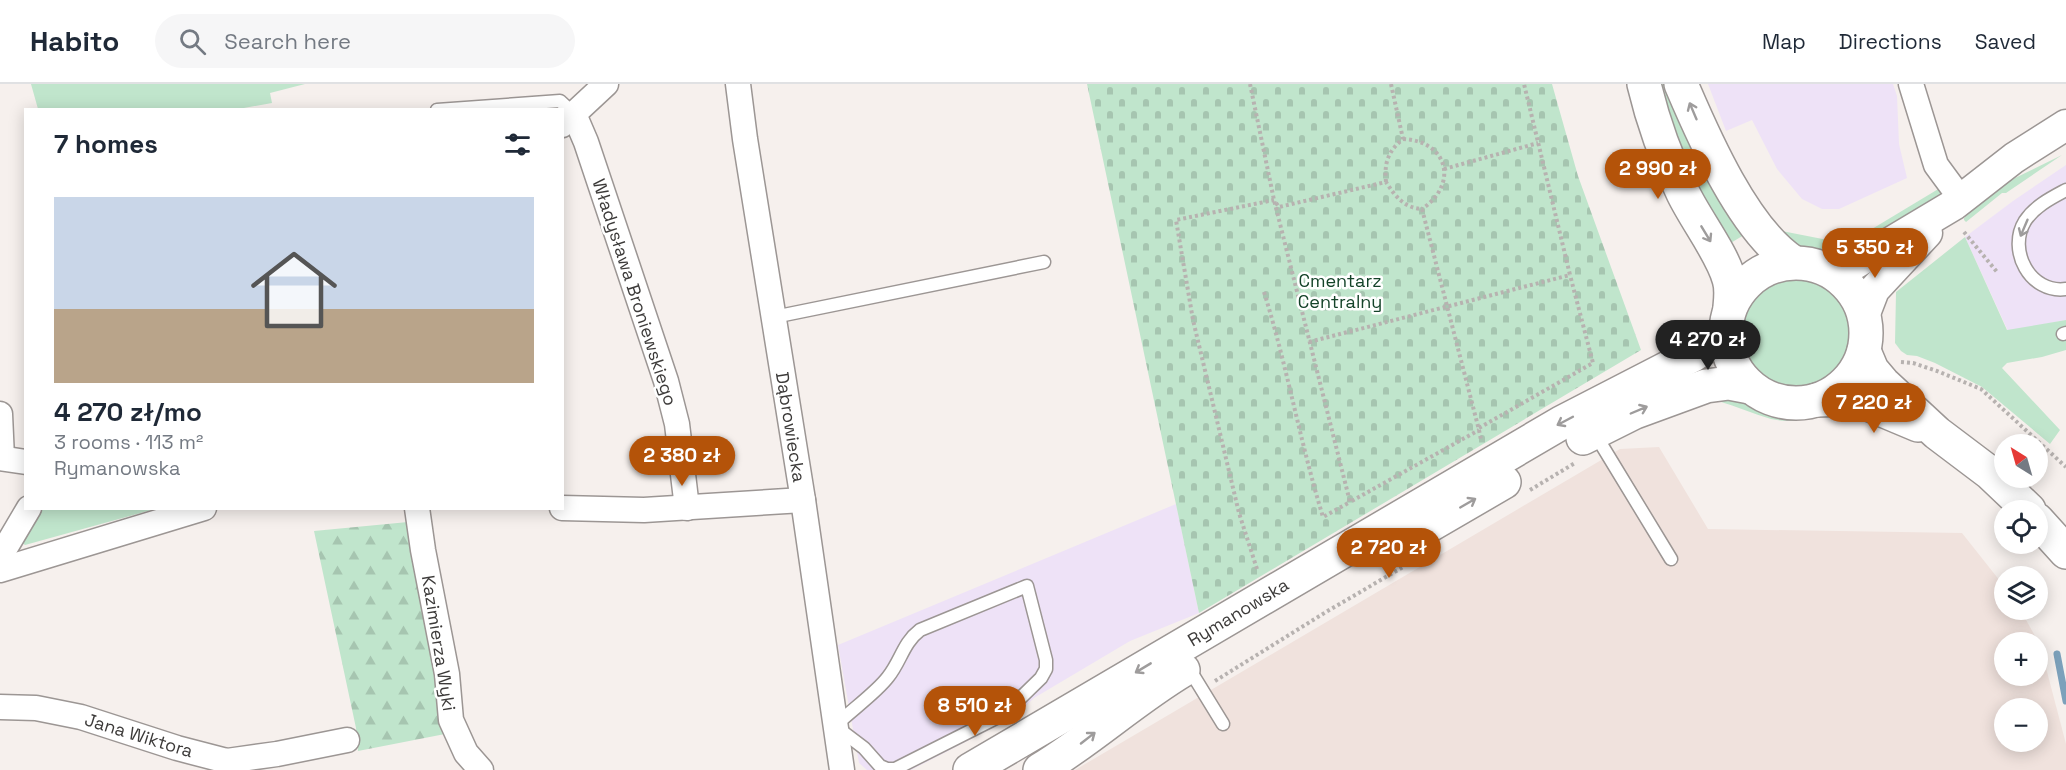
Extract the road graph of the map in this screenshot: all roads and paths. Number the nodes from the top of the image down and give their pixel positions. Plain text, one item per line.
1 (606, 84) edge
2 (738, 84) edge
3 (1250, 84) edge
4 (1391, 84) edge
5 (1524, 84) edge
6 (1644, 84) edge
7 (1682, 84) edge
8 (1911, 84) edge
9 (465, 108) edge
10 (564, 108) edge
11 (568, 120) edge
12 (2066, 125) edge
13 (1403, 139) junction
14 (1538, 143) junction
15 (1444, 169) junction
16 (1386, 182) junction
17 (2066, 190) edge
18 (2066, 198) edge
19 (1274, 200) junction
20 (2046, 201) junction
21 (1958, 202) junction
22 (1422, 209) junction
23 (1964, 232) dead end
24 (1044, 262) dead end
25 (1793, 262) junction
26 (1997, 272) dead end
27 (1570, 275) junction
28 (1836, 275) junction
29 (2066, 289) edge
30 (1264, 292) dead end
31 (1448, 308) junction
32 (1864, 316) junction
33 (774, 317) junction
34 (1727, 318) junction
35 (1310, 342) junction
36 (1864, 351) junction
37 (1898, 362) dead end
38 (1750, 387) junction
39 (1619, 394) junction
40 (1817, 400) junction
41 (0, 414) edge
42 (1479, 429) junction
43 (1937, 433) junction
44 (1599, 440) junction
45 (1481, 446) dead end
46 (9, 459) edge
47 (2066, 467) edge
48 (1528, 492) dead end
49 (803, 500) junction
50 (2018, 500) edge
51 (1350, 502) junction
52 (564, 508) edge
53 (687, 508) junction
54 (28, 510) edge
55 (417, 510) edge
56 (188, 511) edge
57 (2048, 532) edge
58 (2066, 552) edge
59 (0, 557) edge
60 (1671, 559) dead end
61 (1404, 566) dead end
62 (0, 570) edge
63 (1259, 577) dead end
64 (1189, 668) junction
65 (0, 707) edge
66 (1223, 724) dead end
67 (835, 726) junction
68 (347, 740) dead end
69 (481, 770) edge
70 (842, 770) edge
71 (970, 770) edge
72 (1040, 770) edge

1 - 11 street
2 - 33 street, Dąbrowiecka
3 - 19 path
4 - 13 path
5 - 14 path
6 -> 34 main road
25 -> 7 main road
8 - 21 street
9 - 10 lane
11 - 53 street, Władysława Broniewskiego
12 - 21 street
13 - 15 path
13 - 16 path
14 - 15 path
14 - 27 path
15 - 22 path
16 - 19 path
16 - 22 path
17 - 20 lane
18 - 20 lane
19 - 35 path
19 - 63 path
20 -> 29 lane
21 - 28 street
21 - 32 street
22 - 31 path
23 - 26 path
24 - 33 lane
25 - 28 main road
25 - 34 main road
27 - 31 path
27 - 42 path
28 - 32 main road
30 - 51 path
31 - 35 path
31 - 42 path
32 - 36 main road
33 - 49 street, Dąbrowiecka
34 - 38 main road
34 - 39 main road, Rymanowska
35 - 51 path
36 - 40 main road
36 - 43 main road
37 - 47 path
38 - 40 main road
44 -> 38 main road, Rymanowska
39 - 44 lane
39 -> 64 main road, Rymanowska
40 - 43 main road
41 - 46 street
42 - 45 path
42 - 51 path
43 - 50 main road
44 - 48 path
44 - 60 lane
64 -> 44 main road, Rymanowska
49 - 53 street
49 - 67 street, Dąbrowiecka
52 - 53 street
54 - 59 street
55 - 69 street, Kazimierza Wyki
56 - 62 street
57 - 58 main road
61 - 64 path
64 - 66 lane
64 -> 71 main road, Rymanowska
72 -> 64 main road, Rymanowska
65 - 68 street, Jana Wiktora
67 - 67 lane
67 - 70 street, Dąbrowiecka

